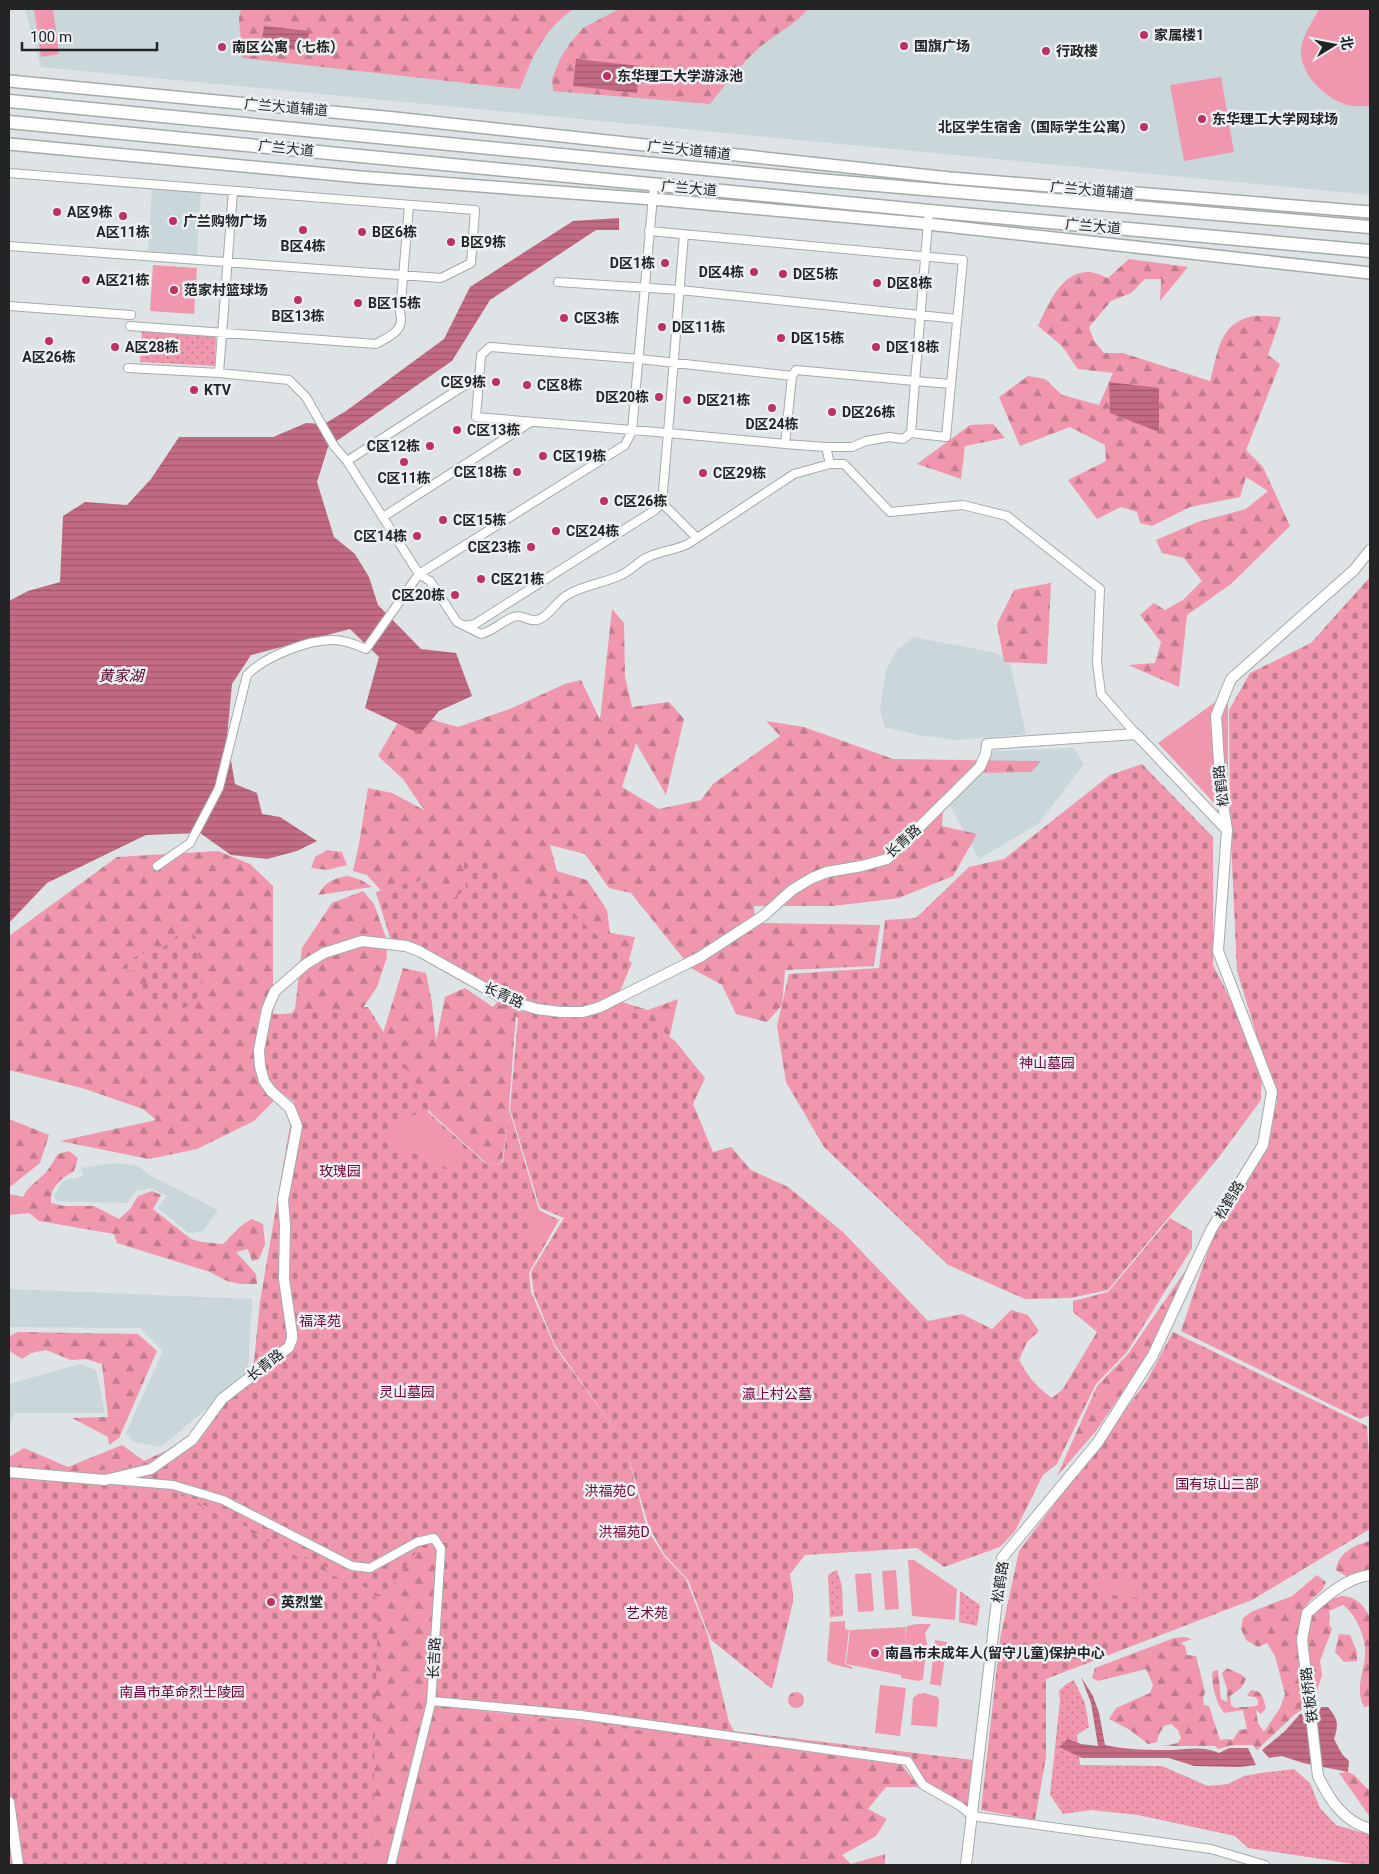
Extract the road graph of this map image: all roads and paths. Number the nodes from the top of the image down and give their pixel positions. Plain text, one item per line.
1 (9, 81) edge
2 (9, 101) edge
3 (9, 122) edge
4 (9, 144) edge
5 (9, 174) edge
6 (654, 185) junction
7 (232, 191) junction
8 (652, 199) junction
9 (409, 204) junction
10 (929, 211) junction
11 (1370, 212) edge
12 (928, 224) junction
13 (1370, 227) edge
14 (649, 231) junction
15 (684, 234) junction
16 (9, 246) edge
17 (1370, 251) edge
18 (926, 257) junction
19 (227, 262) junction
20 (1370, 272) edge
21 (403, 275) junction
22 (558, 282) dead end
23 (646, 287) junction
24 (680, 290) junction
25 (9, 306) edge
26 (131, 315) dead end
27 (921, 316) junction
28 (957, 319) junction
29 (130, 326) dead end
30 (221, 333) junction
31 (640, 359) junction
32 (674, 363) junction
33 (128, 368) dead end
34 (219, 373) junction
35 (479, 376) junction
36 (792, 376) junction
37 (915, 381) junction
38 (951, 384) junction
39 (531, 422) junction
40 (632, 431) junction
41 (668, 433) junction
42 (911, 433) junction
43 (785, 444) junction
44 (826, 447) junction
45 (347, 461) junction
46 (830, 464) junction
47 (662, 503) junction
48 (383, 517) junction
49 (696, 537) junction
50 (1370, 550) edge
51 (419, 574) junction
52 (465, 626) junction
53 (1136, 734) junction
54 (1227, 830) junction
55 (157, 866) dead end
56 (9, 1472) edge
57 (105, 1480) junction
58 (1370, 1575) edge
59 (432, 1700) junction
60 (9, 1802) edge
61 (972, 1816) junction
62 (1370, 1829) edge
63 (18, 1865) edge
64 (391, 1865) edge
65 (966, 1865) edge
66 (1265, 1865) edge

1 - 11 main road, 广兰大道辅道
2 - 13 main road, 广兰大道
3 - 6 main road, 广兰大道
4 - 8 main road
5 - 7 street
6 - 8 street
6 - 10 main road, 广兰大道
7 - 9 street
7 - 19 street
8 - 12 main road
8 - 14 street
9 - 21 street
9 - 21 street
10 - 12 street
10 - 17 main road, 广兰大道
12 - 18 street
12 - 20 main road
14 - 15 street
14 - 23 street
15 - 18 street
15 - 24 street
16 - 19 street
18 - 27 street
18 - 28 street
19 - 21 street
19 - 30 street
21 - 30 street
22 - 23 street
23 - 24 street
23 - 31 street
24 - 27 street
24 - 32 street
25 - 26 street
27 - 28 street
27 - 37 street
28 - 38 street
29 - 30 street
30 - 34 street
31 - 32 street
31 - 35 street
31 - 40 street
32 - 36 street
32 - 41 street
33 - 34 street
34 - 45 street
35 - 39 street
35 - 45 street
36 - 37 street
36 - 43 street
37 - 38 street
37 - 42 street
38 - 42 street
39 - 40 street
39 - 48 street
40 - 41 street
40 - 51 street
41 - 43 street
41 - 47 street
42 - 44 street
43 - 44 street
44 - 46 street
45 - 48 street
46 - 49 street
46 - 53 street
47 - 49 street
47 - 52 street
48 - 51 street
49 - 52 street
50 - 54 street, 松鹤路
51 - 52 street
51 - 55 street
53 - 54 street
53 - 57 street, 长青路
54 - 61 street, 松鹤路
56 - 57 street
57 - 59 street, 长吉路
58 - 62 street, 铁板桥路
59 - 61 street
59 - 64 street, 长吉路
60 - 63 street
61 - 65 street, 松鹤路
61 - 66 street

